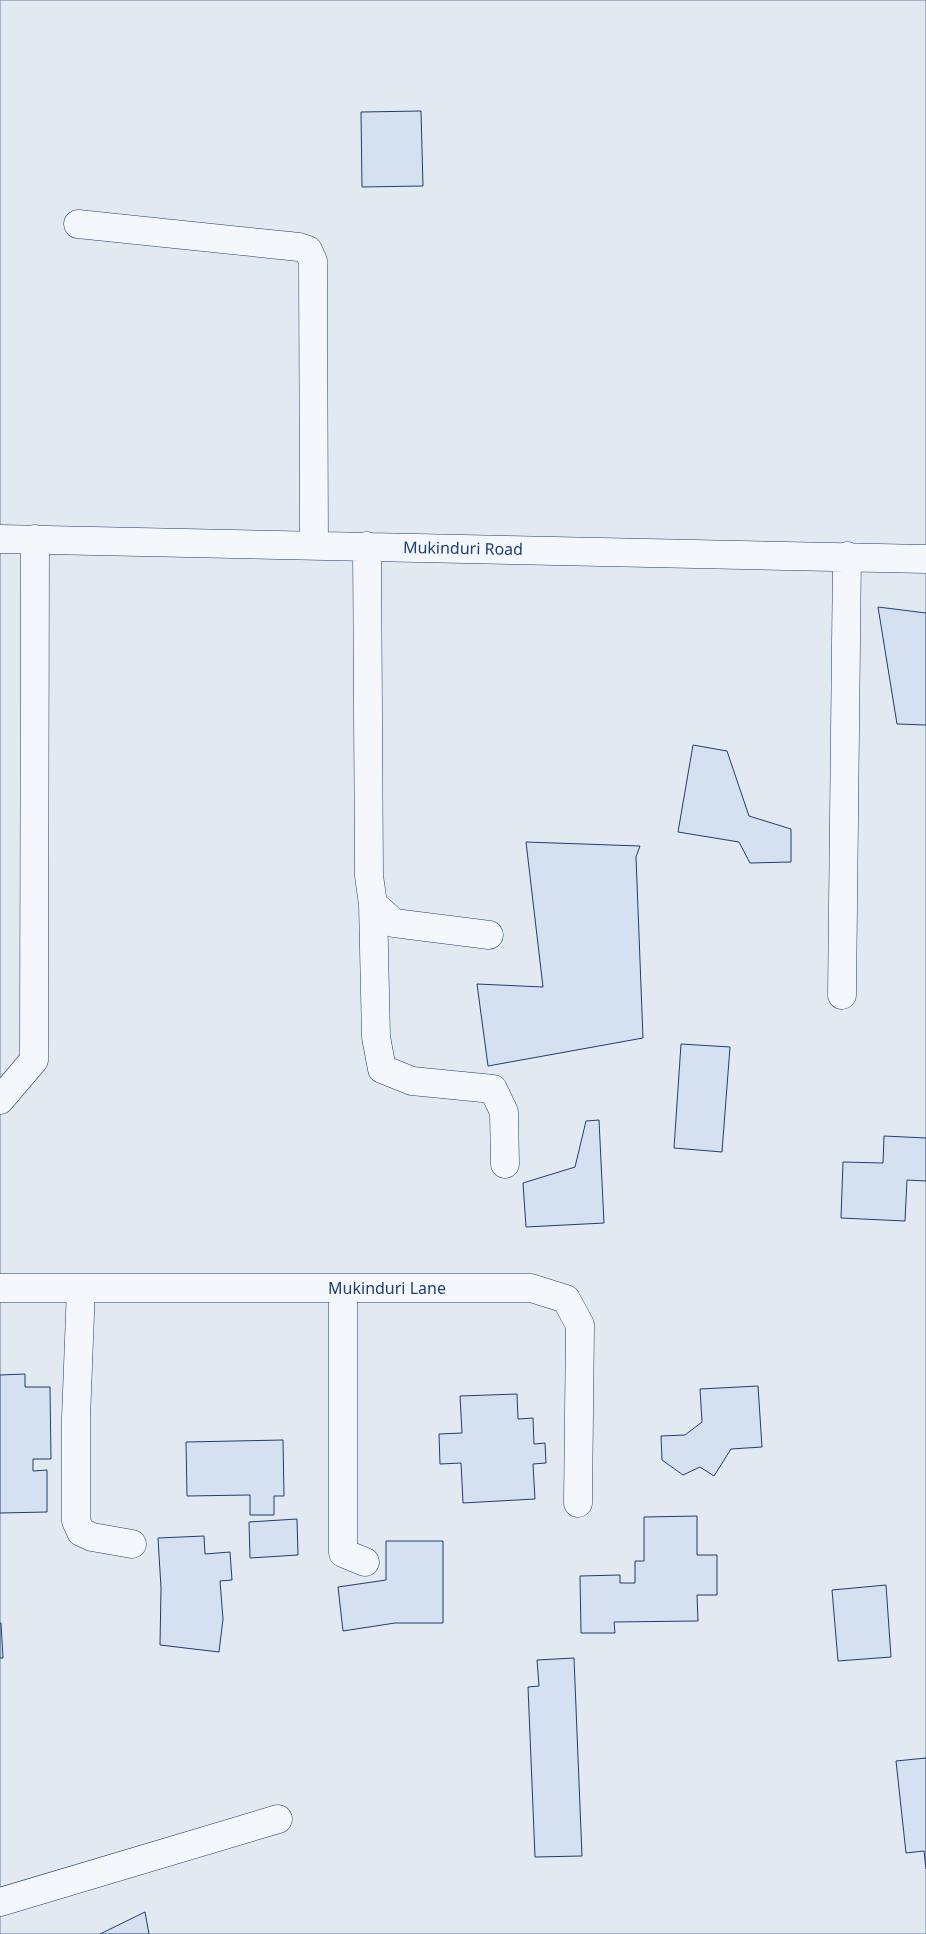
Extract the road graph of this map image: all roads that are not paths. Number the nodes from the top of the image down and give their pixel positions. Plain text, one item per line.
1 (78, 224) dead end
2 (0, 539) edge
3 (35, 540) junction
4 (314, 545) junction
5 (366, 546) junction
6 (847, 556) junction
7 (926, 559) edge
8 (373, 904) junction
9 (489, 936) dead end
10 (842, 995) dead end
11 (0, 1100) edge
12 (505, 1164) dead end
13 (0, 1288) edge
14 (81, 1288) junction
15 (343, 1288) junction
16 (578, 1503) dead end
17 (132, 1544) dead end
18 (365, 1562) dead end
19 (278, 1819) dead end
20 (0, 1902) edge

1 - 4 street
2 - 3 street, Mukinduri Road
3 - 4 street, Mukinduri Road
3 - 11 street
4 - 5 street, Mukinduri Road
5 - 6 street, Mukinduri Road
5 - 8 street
6 - 7 street, Mukinduri Road
6 - 10 street
8 - 9 street
8 - 12 street
13 - 14 street, Mukinduri Lane
14 - 15 street, Mukinduri Lane
14 - 17 street
15 - 16 street, Mukinduri Lane
15 - 18 street
19 - 20 street

